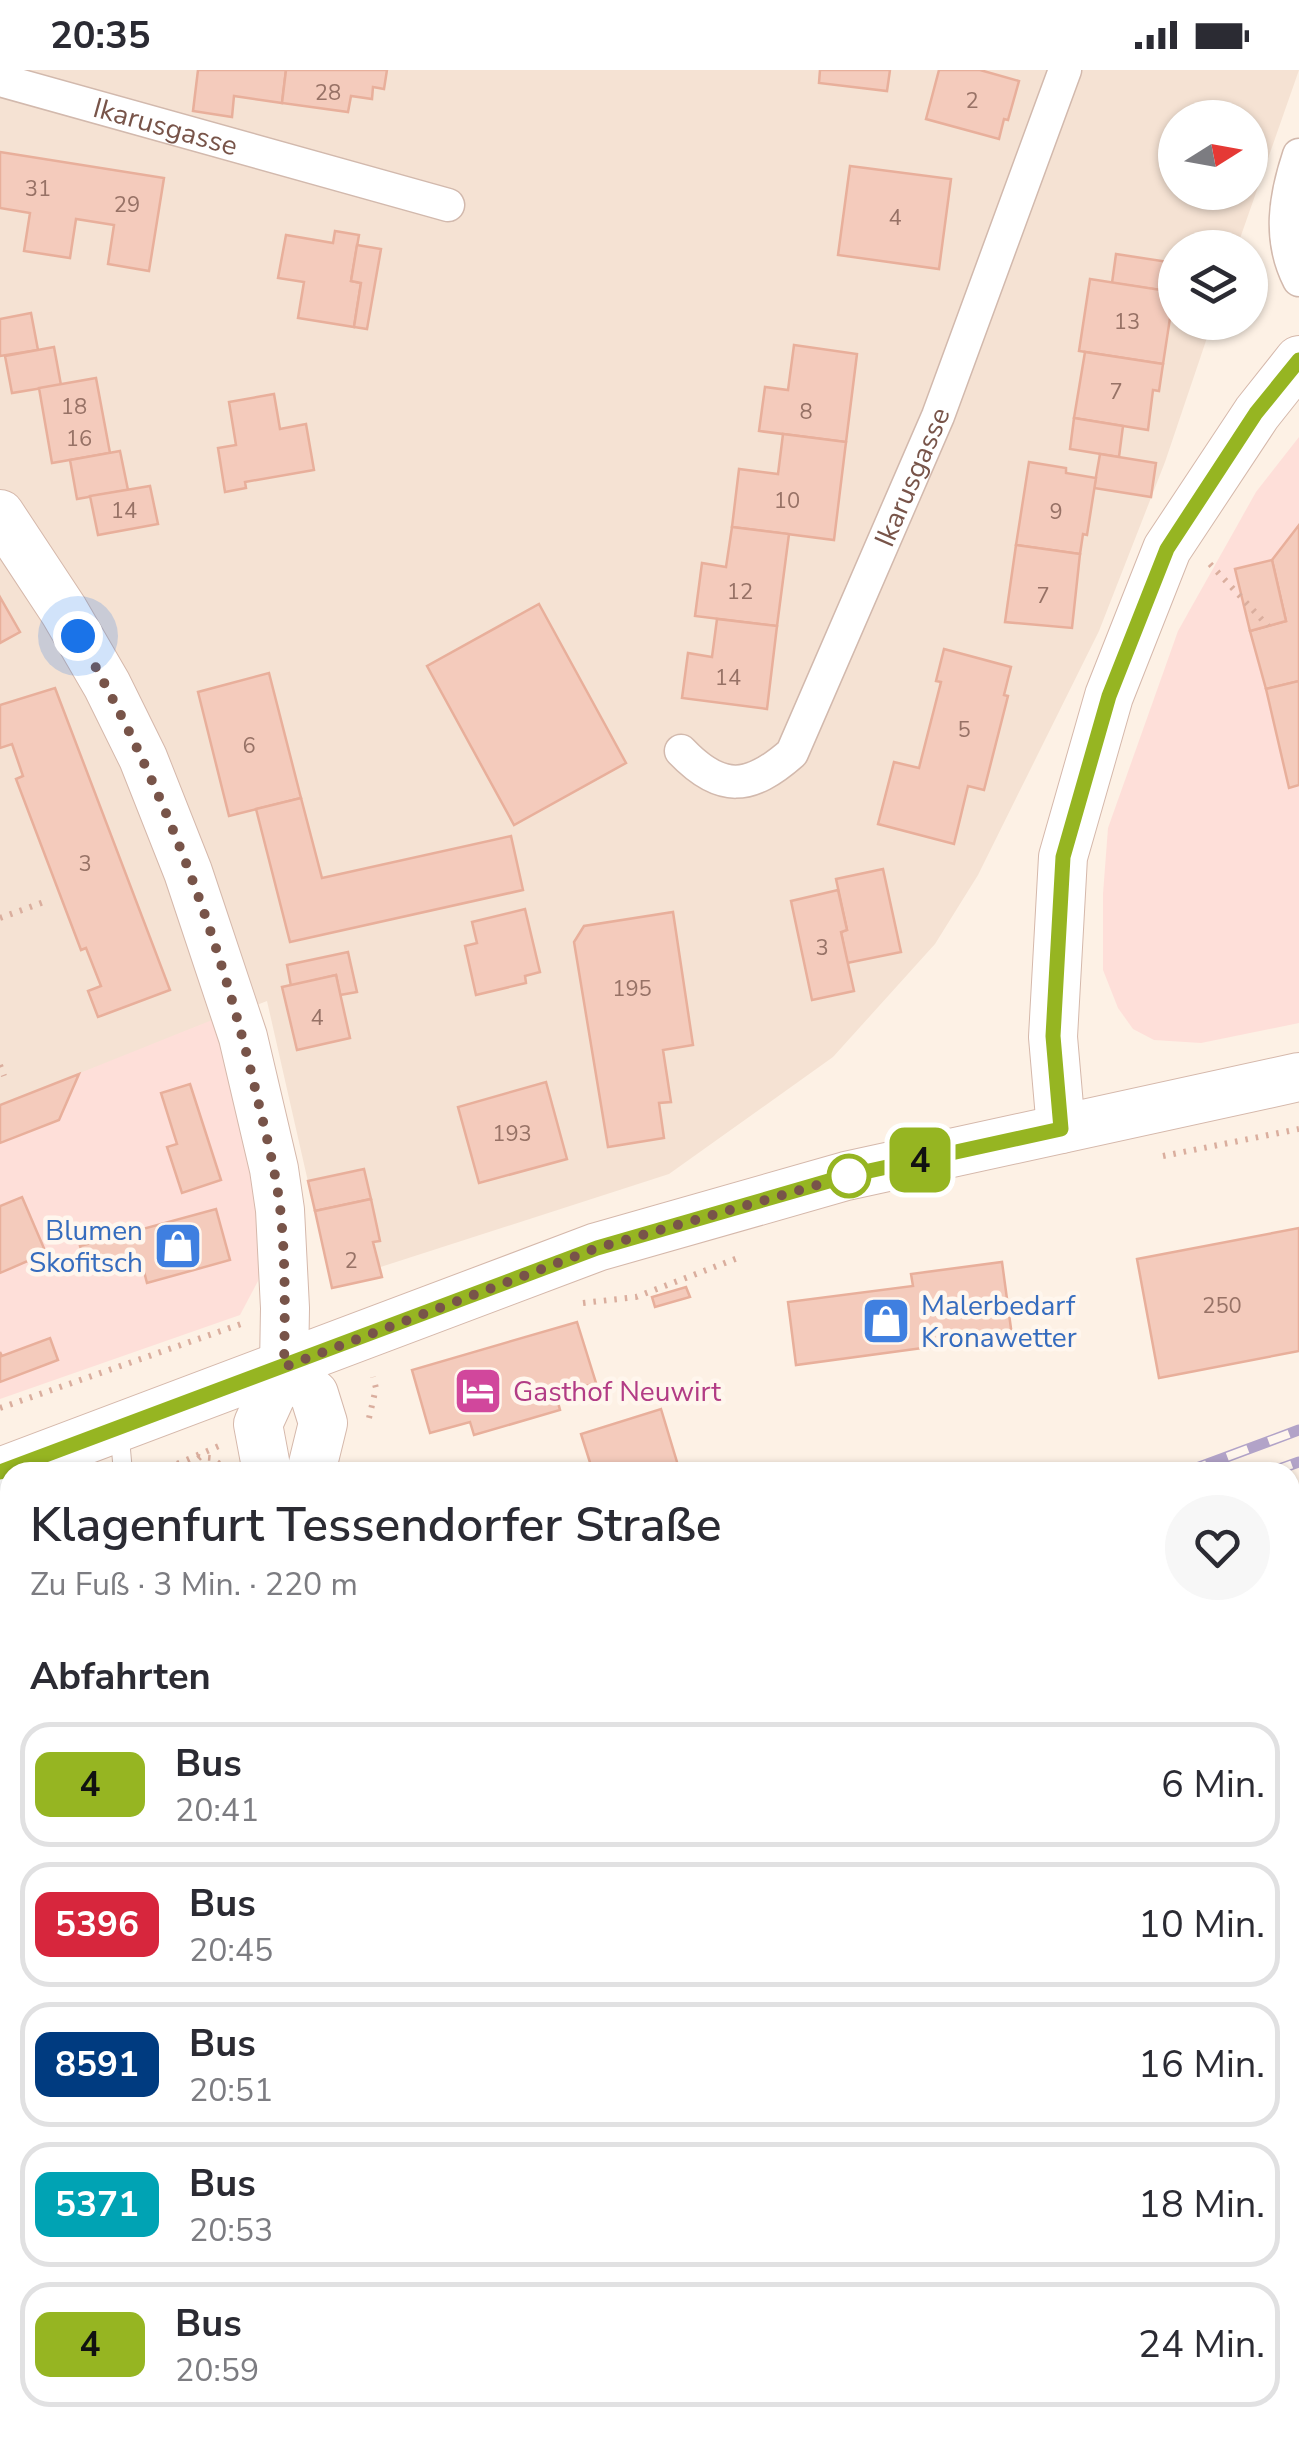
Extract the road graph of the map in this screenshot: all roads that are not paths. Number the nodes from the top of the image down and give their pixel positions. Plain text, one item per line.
1 (1065, 70) edge
2 (0, 80) edge
3 (1299, 155) edge
4 (448, 206) dead end
5 (1299, 280) edge
6 (1299, 360) edge
7 (0, 514) edge
8 (680, 750) dead end
9 (1299, 1078) edge
10 (1061, 1129) junction
11 (299, 1380) junction
12 (121, 1450) edge
13 (55, 1462) edge
14 (266, 1462) edge
15 (313, 1462) edge

1 - 8 street, Ikarusgasse
2 - 4 street, Ikarusgasse
3 - 5 street
6 - 10 main road
7 - 11 main road
9 - 10 main road
10 - 11 main road
11 - 12 main road
11 - 14 main road
11 - 15 main road
12 - 13 main road

